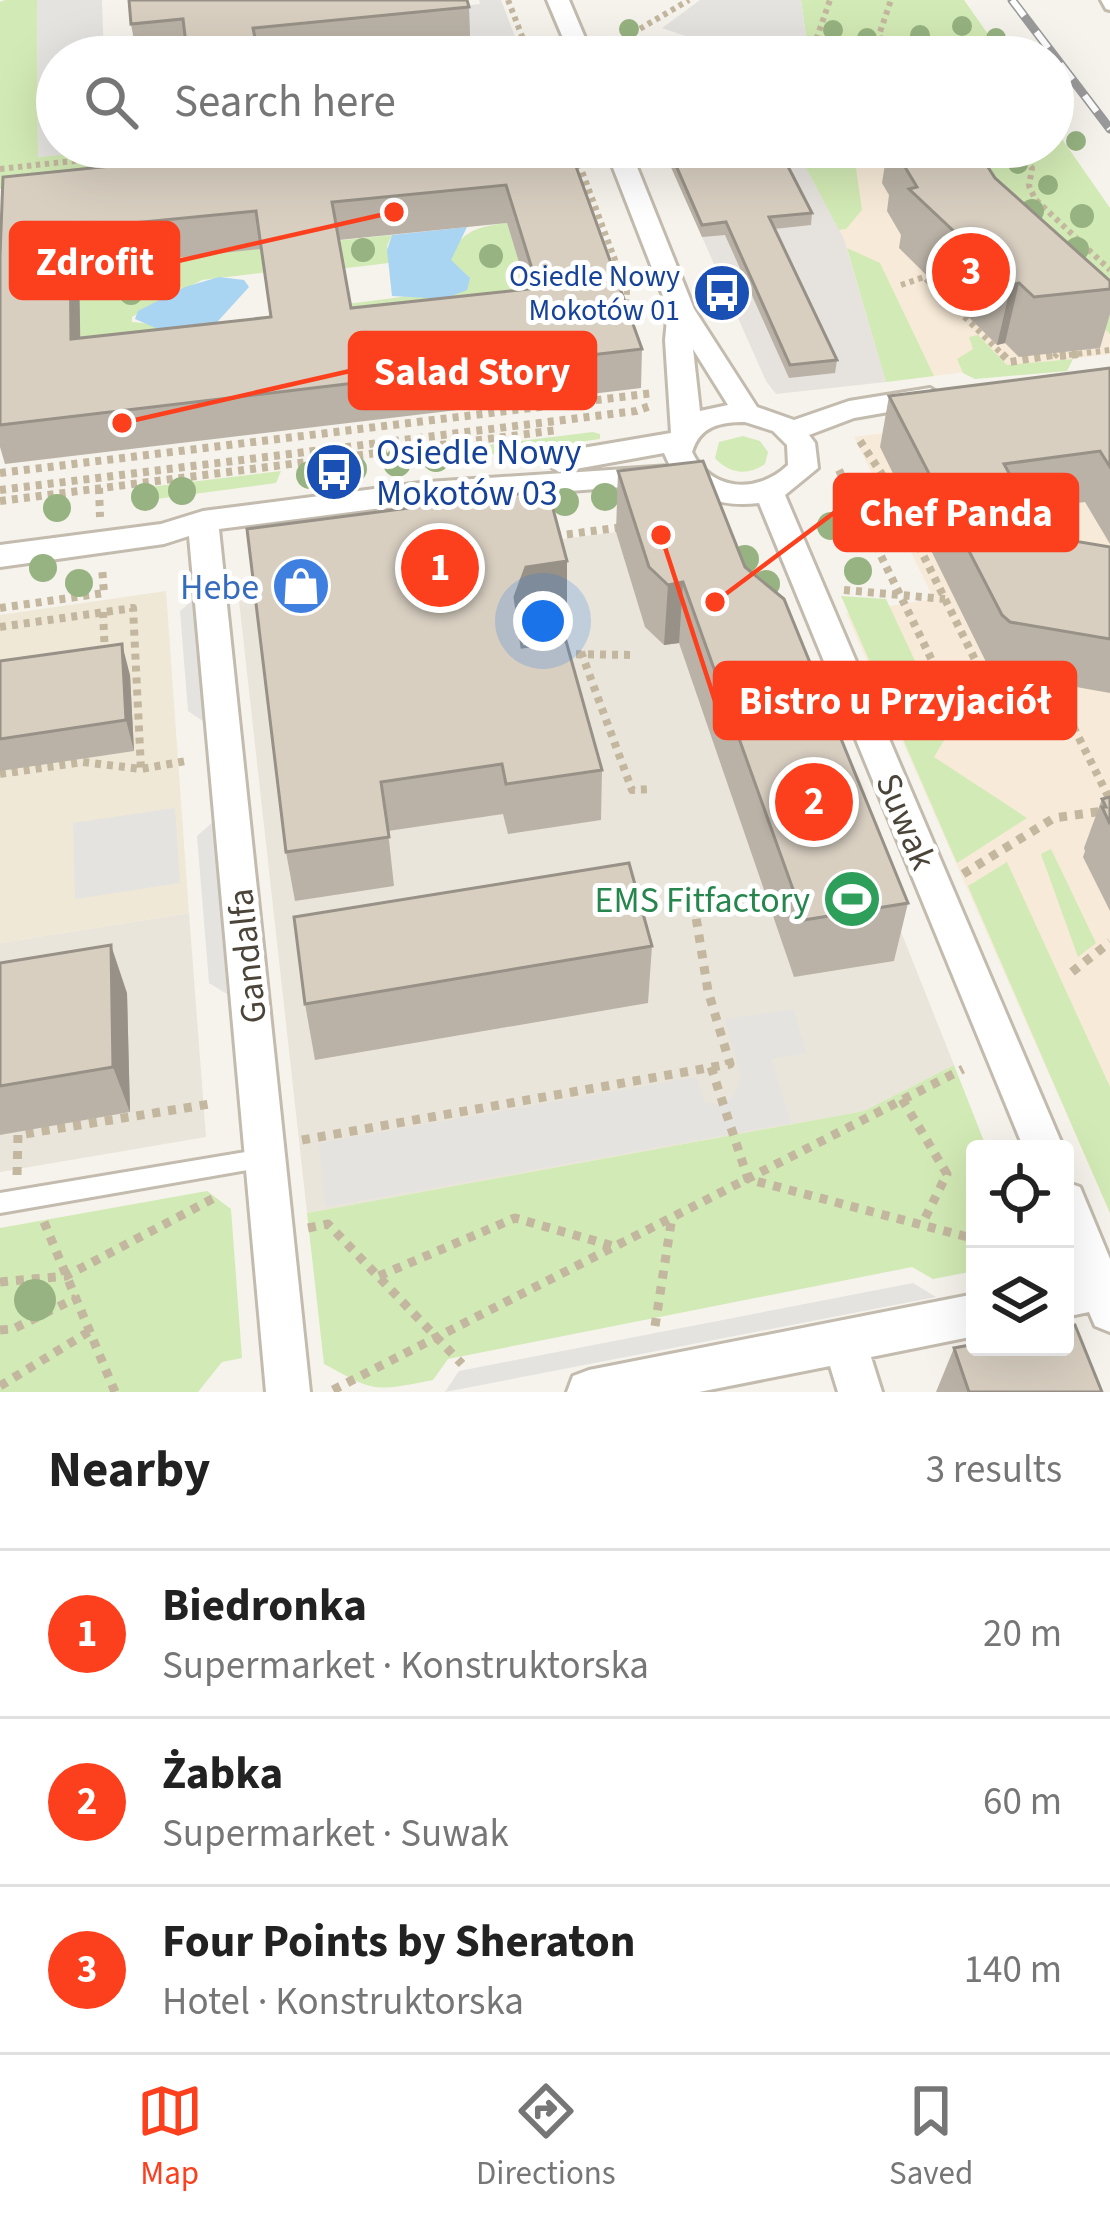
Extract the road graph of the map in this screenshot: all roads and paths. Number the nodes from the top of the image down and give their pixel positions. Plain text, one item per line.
1 (508, 0) edge
2 (559, 0) edge
3 (689, 0) edge
4 (830, 0) edge
5 (891, 0) edge
6 (522, 36) edge
7 (574, 36) edge
8 (628, 36) edge
9 (817, 36) edge
10 (881, 36) edge
11 (36, 165) edge
12 (581, 168) edge
13 (625, 168) edge
14 (1032, 168) edge
15 (0, 169) edge
16 (1109, 269) edge
17 (1096, 272) edge
18 (901, 285) dead end
19 (681, 309) junction
20 (625, 312) edge
21 (1110, 350) edge
22 (654, 393) dead end
23 (958, 393) edge
24 (653, 405) dead end
25 (747, 413) junction
26 (618, 424) dead end
27 (792, 431) junction
28 (682, 437) junction
29 (860, 442) dead end
30 (839, 470) dead end
31 (0, 473) edge
32 (688, 474) junction
33 (0, 490) edge
34 (428, 492) junction
35 (769, 492) junction
36 (0, 501) edge
37 (203, 521) junction
38 (907, 522) junction
39 (632, 526) edge
40 (0, 533) edge
41 (546, 537) edge
42 (872, 539) junction
43 (0, 556) edge
44 (836, 589) dead end
45 (898, 594) junction
46 (945, 599) junction
47 (103, 612) junction
48 (0, 626) edge
49 (581, 652) junction
50 (634, 655) dead end
51 (544, 656) edge
52 (135, 660) junction
53 (872, 681) dead end
54 (946, 691) junction
55 (993, 695) junction
56 (186, 761) dead end
57 (142, 769) junction
58 (0, 774) edge
59 (650, 789) dead end
60 (1110, 800) edge
61 (1110, 810) edge
62 (1082, 814) junction
63 (1096, 826) dead end
64 (957, 878) dead end
65 (693, 899) dead end
66 (1110, 943) edge
67 (1072, 972) dead end
68 (711, 1067) junction
69 (963, 1069) dead end
70 (902, 1100) junction
71 (210, 1104) dead end
72 (1040, 1140) edge
73 (279, 1150) junction
74 (748, 1179) junction
75 (219, 1194) dead end
76 (17, 1200) edge
77 (672, 1217) junction
78 (922, 1224) junction
79 (301, 1229) dead end
80 (1074, 1234) edge
81 (966, 1236) edge
82 (614, 1247) junction
83 (67, 1276) junction
84 (379, 1276) junction
85 (0, 1282) edge
86 (76, 1298) junction
87 (1092, 1299) edge
88 (966, 1317) edge
89 (655, 1326) dead end
90 (0, 1330) edge
91 (90, 1331) junction
92 (437, 1336) junction
93 (844, 1341) junction
94 (462, 1364) dead end
95 (0, 1386) edge
96 (333, 1390) edge
97 (115, 1392) edge
98 (289, 1392) edge
99 (589, 1392) edge
100 (860, 1392) edge

1 - 6 path
2 - 7 street
3 - 8 path
4 - 9 path
5 - 10 path
11 - 15 path
12 - 20 path
13 - 19 street
14 - 16 path
16 - 17 path
18 - 21 path
19 - 25 street
19 - 28 street
22 - 31 path
23 - 27 street
24 - 33 path
25 - 27 street
25 - 28 street
26 - 36 path
27 - 35 street
28 - 32 street
28 - 34 street
29 - 38 path
30 - 42 path
32 - 34 street
32 - 35 street
34 - 37 street
35 - 72 street, Suwak
37 - 40 street
37 - 43 street
37 - 73 street, Gandalfa
38 - 42 path
38 - 46 path
39 - 41 path
42 - 45 path
44 - 45 path
45 - 46 path
45 - 54 path
46 - 55 path
47 - 48 path
47 - 52 path
47 - 52 path
49 - 50 path
49 - 51 path
49 - 59 path
52 - 57 path
53 - 54 path
54 - 55 path
55 - 60 path
56 - 57 path
57 - 58 path
61 - 62 path
62 - 63 path
62 - 64 path
65 - 68 path
66 - 67 path
68 - 73 path
68 - 74 path
69 - 70 path
70 - 74 path
70 - 78 path
71 - 76 path
73 - 76 lane
73 - 98 street, Gandalfa
74 - 77 path
74 - 78 path
75 - 83 path
76 - 83 path
77 - 82 path
77 - 89 path
78 - 81 path
79 - 84 path
80 - 87 street
82 - 84 path
82 - 92 path
83 - 85 path
83 - 86 path
84 - 92 path
86 - 90 path
86 - 91 path
88 - 93 street
91 - 95 path
91 - 97 path
92 - 94 path
92 - 96 path
93 - 99 street
93 - 100 street

